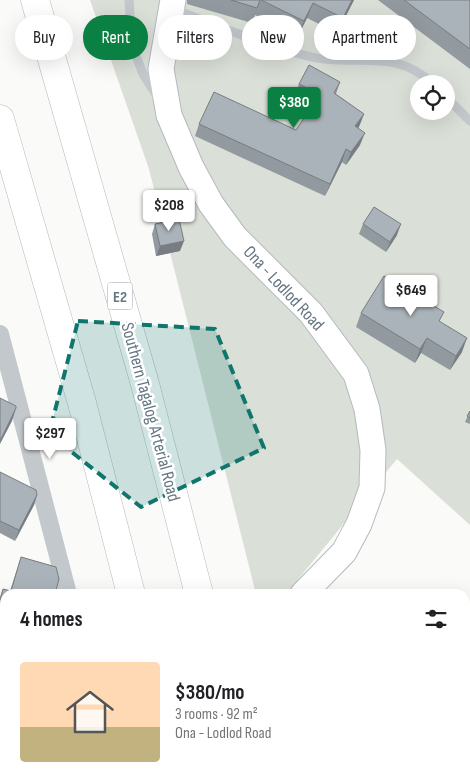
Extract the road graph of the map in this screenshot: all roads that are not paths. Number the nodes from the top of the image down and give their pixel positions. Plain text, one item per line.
1 (35, 0) edge
2 (129, 0) edge
3 (172, 4) edge
4 (424, 75) edge
5 (455, 107) edge
6 (169, 115) junction
7 (0, 119) edge
8 (470, 121) edge
9 (0, 334) edge
10 (67, 589) edge
11 (130, 589) edge
12 (198, 589) edge
13 (308, 589) edge

1 - 12 highway, Southern Tagalog Arterial Road / E2
2 - 6 lane
3 - 4 lane
3 - 6 main road, Ona - Lodlod Road
5 - 8 lane
6 - 13 main road, Ona - Lodlod Road
7 - 11 highway
9 - 10 street

